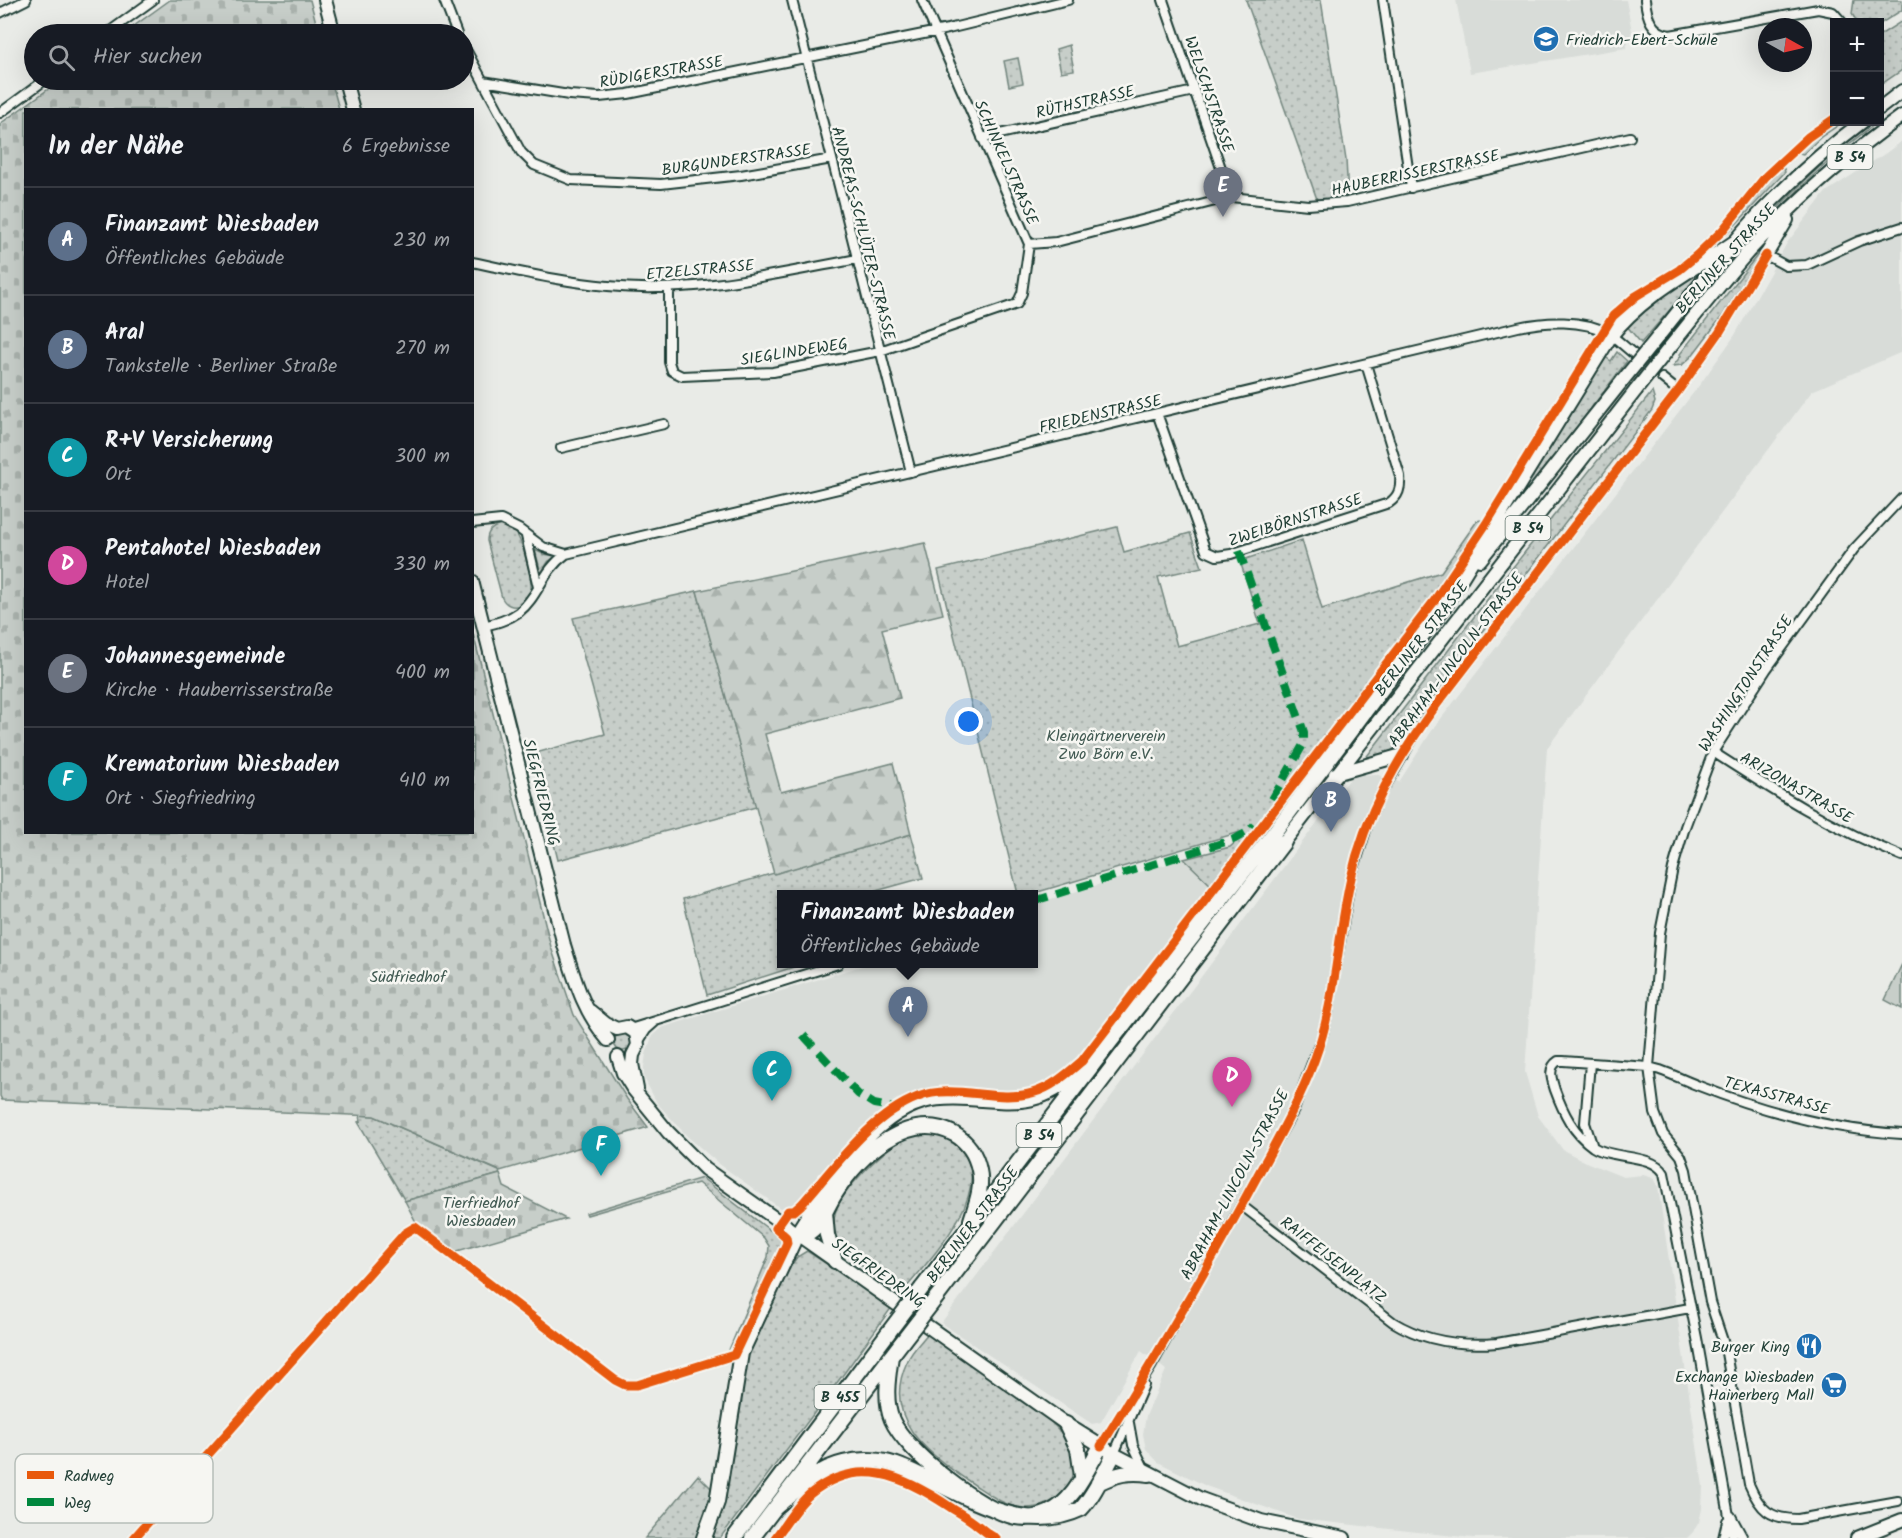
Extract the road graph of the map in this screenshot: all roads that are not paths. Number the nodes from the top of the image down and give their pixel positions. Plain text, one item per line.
1 (26, 0) edge
2 (153, 0) edge
3 (325, 0) edge
4 (444, 0) edge
5 (792, 0) edge
6 (922, 0) edge
7 (1068, 0) edge
8 (1163, 0) edge
9 (1383, 0) edge
10 (1644, 0) edge
11 (0, 13) edge
12 (1838, 18) edge
13 (120, 24) edge
14 (331, 24) edge
15 (453, 24) edge
16 (935, 30) junction
17 (806, 57) junction
18 (474, 64) edge
19 (483, 81) junction
20 (31, 90) edge
21 (348, 90) edge
22 (1194, 91) junction
23 (1902, 91) edge
24 (1885, 99) edge
25 (352, 108) edge
26 (0, 113) edge
27 (1902, 116) edge
28 (1854, 126) edge
29 (1630, 137) dead end
30 (982, 138) junction
31 (832, 159) junction
32 (1411, 188) junction
33 (1231, 197) junction
34 (1799, 200) junction
35 (1902, 227) edge
36 (1734, 242) junction
37 (1029, 244) junction
38 (1766, 255) junction
39 (857, 259) junction
40 (474, 262) edge
41 (669, 288) junction
42 (1611, 336) junction
43 (880, 351) junction
44 (1634, 354) tunnel mouth
45 (1366, 364) junction
46 (1662, 378) tunnel mouth
47 (1678, 391) junction
48 (1157, 413) junction
49 (664, 424) dead end
50 (561, 448) dead end
51 (911, 472) junction
52 (1902, 498) edge
53 (474, 523) edge
54 (526, 535) junction
55 (566, 554) junction
56 (538, 587) junction
57 (474, 588) edge
58 (1447, 602) junction
59 (484, 626) junction
60 (1713, 752) junction
61 (1402, 755) junction
62 (1335, 774) junction
63 (1284, 842) joint
64 (1902, 856) edge
65 (822, 968) edge
66 (587, 1008) junction
67 (662, 1018) junction
68 (617, 1029) junction
69 (630, 1029) junction
70 (608, 1040) junction
71 (639, 1041) junction
72 (1111, 1041) junction
73 (633, 1054) junction
74 (618, 1057) junction
75 (1590, 1063) junction
76 (1649, 1068) junction
77 (642, 1098) junction
78 (1902, 1134) edge
79 (1594, 1148) junction
80 (1241, 1205) junction
81 (825, 1212) junction
82 (784, 1225) junction
83 (968, 1230) junction
84 (797, 1234) junction
85 (835, 1261) junction
86 (1690, 1308) junction
87 (891, 1356) junction
88 (1151, 1367) junction
89 (1128, 1423) junction
90 (1066, 1424) junction
91 (1101, 1446) junction
92 (1114, 1454) junction
93 (1149, 1474) junction
94 (1082, 1476) junction
95 (1098, 1483) junction
96 (1898, 1501) dead end
97 (775, 1508) junction
98 (1728, 1510) junction
99 (1902, 1520) edge
100 (704, 1538) edge
101 (734, 1538) edge
102 (752, 1538) edge
103 (1344, 1538) edge
104 (1723, 1538) edge
105 (1733, 1538) edge
106 (1743, 1538) edge
107 (1857, 1538) edge

1 - 11 street
2 - 13 street
3 - 14 main road
4 - 15 street
5 - 17 street, ANDREAS-SCHLÜTER-STRASSE
6 - 16 street, SCHINKELSTRASSE
7 - 16 street
8 - 22 street, WELSCHSTRASSE
9 - 32 street
10 - 12 street
16 - 17 street
16 - 30 street, SCHINKELSTRASSE
17 - 19 street, RÜDIGERSTRASSE
17 - 31 street, ANDREAS-SCHLÜTER-STRASSE
18 - 19 street, BURGUNDERSTRASSE
19 - 31 street, BURGUNDERSTRASSE
20 - 26 street
21 - 25 main road
22 - 30 street, RÜTHSTRASSE
22 - 33 street, WELSCHSTRASSE
23 - 24 main road
27 - 34 main road, BERLINER STRASSE / B 54
28 - 36 main road, BERLINER STRASSE / B 54
29 - 32 street, HAUBERRISSERSTRASSE
30 - 37 street, SCHINKELSTRASSE
31 - 39 street, ANDREAS-SCHLÜTER-STRASSE
32 - 33 street, HAUBERRISSERSTRASSE
33 - 37 street, HAUBERRISSERSTRASSE
34 - 38 main road
34 - 62 main road, BERLINER STRASSE / B 54, bridge
35 - 38 street
36 - 42 main road
36 - 58 main road, BERLINER STRASSE / B 54, bridge
37 - 43 street, SCHINKELSTRASSE
38 - 47 street, ABRAHAM-LINCOLN-STRASSE
39 - 41 street, ETZELSTRASSE
39 - 43 street, ANDREAS-SCHLÜTER-STRASSE
40 - 41 street, ETZELSTRASSE
41 - 43 street, SIEGLINDEWEG
42 - 44 street, FRIEDENSTRASSE
42 - 45 street, FRIEDENSTRASSE
42 - 58 main road
43 - 51 street, ANDREAS-SCHLÜTER-STRASSE
45 - 48 street, FRIEDENSTRASSE
45 - 48 street, ZWEIBÖRNSTRASSE
46 - 47 street
47 - 61 street, ABRAHAM-LINCOLN-STRASSE
48 - 51 street, FRIEDENSTRASSE
49 - 50 street
51 - 55 street, FRIEDENSTRASSE
52 - 60 street, WASHINGTONSTRASSE
53 - 54 street
54 - 55 street
54 - 56 street
55 - 56 street
56 - 59 street
57 - 59 main road, SIEGFRIEDRING
58 - 72 highway, BERLINER STRASSE / B 54
59 - 66 main road, SIEGFRIEDRING
60 - 64 street, ARIZONASTRASSE
60 - 76 street, WASHINGTONSTRASSE
61 - 62 main road
61 - 80 street, ABRAHAM-LINCOLN-STRASSE
62 - 63 main road, BERLINER STRASSE / B 54
63 - 87 highway, BERLINER STRASSE / B 54, bridge
65 - 67 street
66 - 68 main road, SIEGFRIEDRING
66 - 70 main road, SIEGFRIEDRING
67 - 69 street
67 - 71 street
68 - 69 main road
68 - 70 main road
69 - 71 main road
70 - 74 main road, SIEGFRIEDRING
71 - 73 main road
72 - 83 highway, B 54
72 - 84 highway
73 - 74 main road
73 - 77 main road, SIEGFRIEDRING
74 - 77 main road, SIEGFRIEDRING
75 - 76 street
75 - 79 street
75 - 79 street
76 - 78 street, TEXASSTRASSE
76 - 96 street, WASHINGTONSTRASSE
77 - 82 main road, SIEGFRIEDRING
79 - 86 street
80 - 86 street, RAIFFEISENPLATZ
80 - 88 street, ABRAHAM-LINCOLN-STRASSE
81 - 83 highway, B 455
81 - 84 highway
81 - 85 highway
82 - 84 main road, SIEGFRIEDRING
82 - 100 highway
83 - 101 highway, B 455, bridge
84 - 85 main road, SIEGFRIEDRING
85 - 90 main road, SIEGFRIEDRING
86 - 98 street
87 - 94 highway
87 - 97 highway, B 54
88 - 89 street, ABRAHAM-LINCOLN-STRASSE
88 - 91 street, ABRAHAM-LINCOLN-STRASSE
89 - 92 street, ABRAHAM-LINCOLN-STRASSE
89 - 93 street
90 - 91 main road, SIEGFRIEDRING
90 - 94 highway
91 - 92 main road, SIEGFRIEDRING
91 - 94 highway
92 - 93 main road, SIEGFRIEDRING
92 - 95 highway
93 - 95 highway
93 - 103 main road, SIEGFRIEDRING
95 - 97 highway
97 - 102 highway
98 - 104 street
98 - 105 street
98 - 106 street
99 - 107 main road

